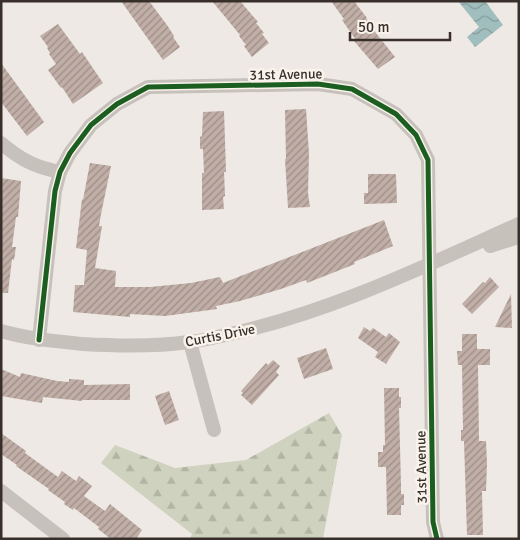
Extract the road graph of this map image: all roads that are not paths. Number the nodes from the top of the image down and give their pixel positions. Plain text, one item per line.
1 (1, 143) edge
2 (60, 172) junction
3 (519, 224) edge
4 (519, 237) edge
5 (430, 264) junction
6 (1, 331) edge
7 (39, 340) junction
8 (190, 342) junction
9 (214, 430) dead end
10 (1, 491) edge
11 (63, 539) edge
12 (437, 539) edge

1 - 2 street
2 - 5 street, 31st Avenue
2 - 7 street, 31st Avenue
3 - 5 street, Curtis Drive
4 - 5 street, Curtis Drive
5 - 8 street, Curtis Drive
5 - 12 street, 31st Avenue
6 - 7 street, Curtis Drive
7 - 8 street, Curtis Drive
8 - 9 street
10 - 11 street

